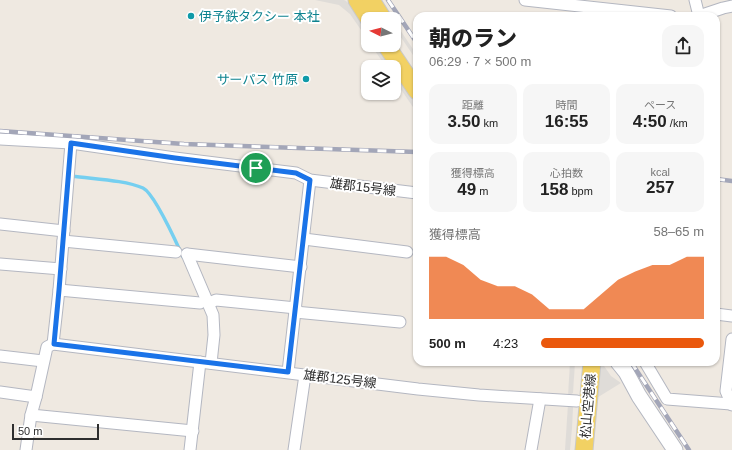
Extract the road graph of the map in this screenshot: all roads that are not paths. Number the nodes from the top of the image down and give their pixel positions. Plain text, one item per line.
1 (357, 0) edge
2 (371, 0) edge
3 (525, 0) edge
4 (695, 0) edge
5 (574, 3) edge
6 (732, 6) edge
7 (633, 9) edge
8 (365, 12) edge
9 (379, 12) edge
10 (649, 12) edge
11 (698, 12) edge
12 (711, 12) edge
13 (401, 46) edge
14 (391, 52) edge
15 (413, 64) edge
16 (413, 85) edge
17 (0, 139) edge
18 (71, 143) junction
19 (310, 180) junction
20 (413, 193) edge
21 (0, 224) edge
22 (64, 236) junction
23 (304, 240) junction
24 (176, 252) dead end
25 (407, 252) dead end
26 (0, 264) edge
27 (300, 267) junction
28 (61, 269) junction
29 (59, 290) junction
30 (204, 303) junction
31 (296, 310) junction
32 (720, 314) edge
33 (732, 316) edge
34 (400, 322) dead end
35 (732, 339) edge
36 (54, 344) junction
37 (0, 356) edge
38 (43, 361) junction
39 (206, 362) junction
40 (588, 366) edge
41 (611, 366) edge
42 (621, 366) edge
43 (647, 366) edge
44 (288, 372) junction
45 (305, 375) junction
46 (0, 392) edge
47 (638, 396) junction
48 (36, 397) junction
49 (540, 399) junction
50 (583, 401) junction
51 (732, 405) edge
52 (31, 415) junction
53 (193, 431) junction
54 (26, 450) edge
55 (190, 450) edge
56 (294, 450) edge
57 (531, 450) edge
58 (573, 450) edge
59 (578, 450) edge
60 (584, 450) edge
61 (675, 450) edge

1 - 8 main road
2 - 9 main road
3 - 5 street
4 - 11 street
5 - 7 street
6 - 12 street
7 - 10 street
13 - 15 main road
14 - 16 main road
17 - 18 street, 雄郡15号線
18 - 19 street, 雄郡15号線
18 - 22 street
19 - 20 street, 雄郡15号線
19 - 23 street
21 - 22 street
22 - 24 street
22 - 28 street
23 - 25 street
23 - 27 street
26 - 28 street
27 - 30 street
27 - 31 street
28 - 29 street
29 - 30 street
29 - 36 street
30 - 31 street
30 - 39 street
31 - 34 street
31 - 44 street
32 - 33 street
35 - 51 street
36 - 38 street
36 - 39 street, 雄郡125号線
37 - 38 street
38 - 48 street
39 - 44 street, 雄郡125号線
39 - 53 street
40 - 50 main road
41 - 47 main road
42 - 47 main road
43 - 51 street
44 - 45 street, 雄郡125号線
45 - 49 street, 雄郡125号線
45 - 56 street
46 - 48 street
47 - 61 main road
48 - 52 street
49 - 50 street, 雄郡125号線
49 - 57 street
50 - 58 main road, 松山空港線
50 - 59 main road
50 - 60 main road, 松山空港線
52 - 53 street
52 - 54 street
53 - 55 street

